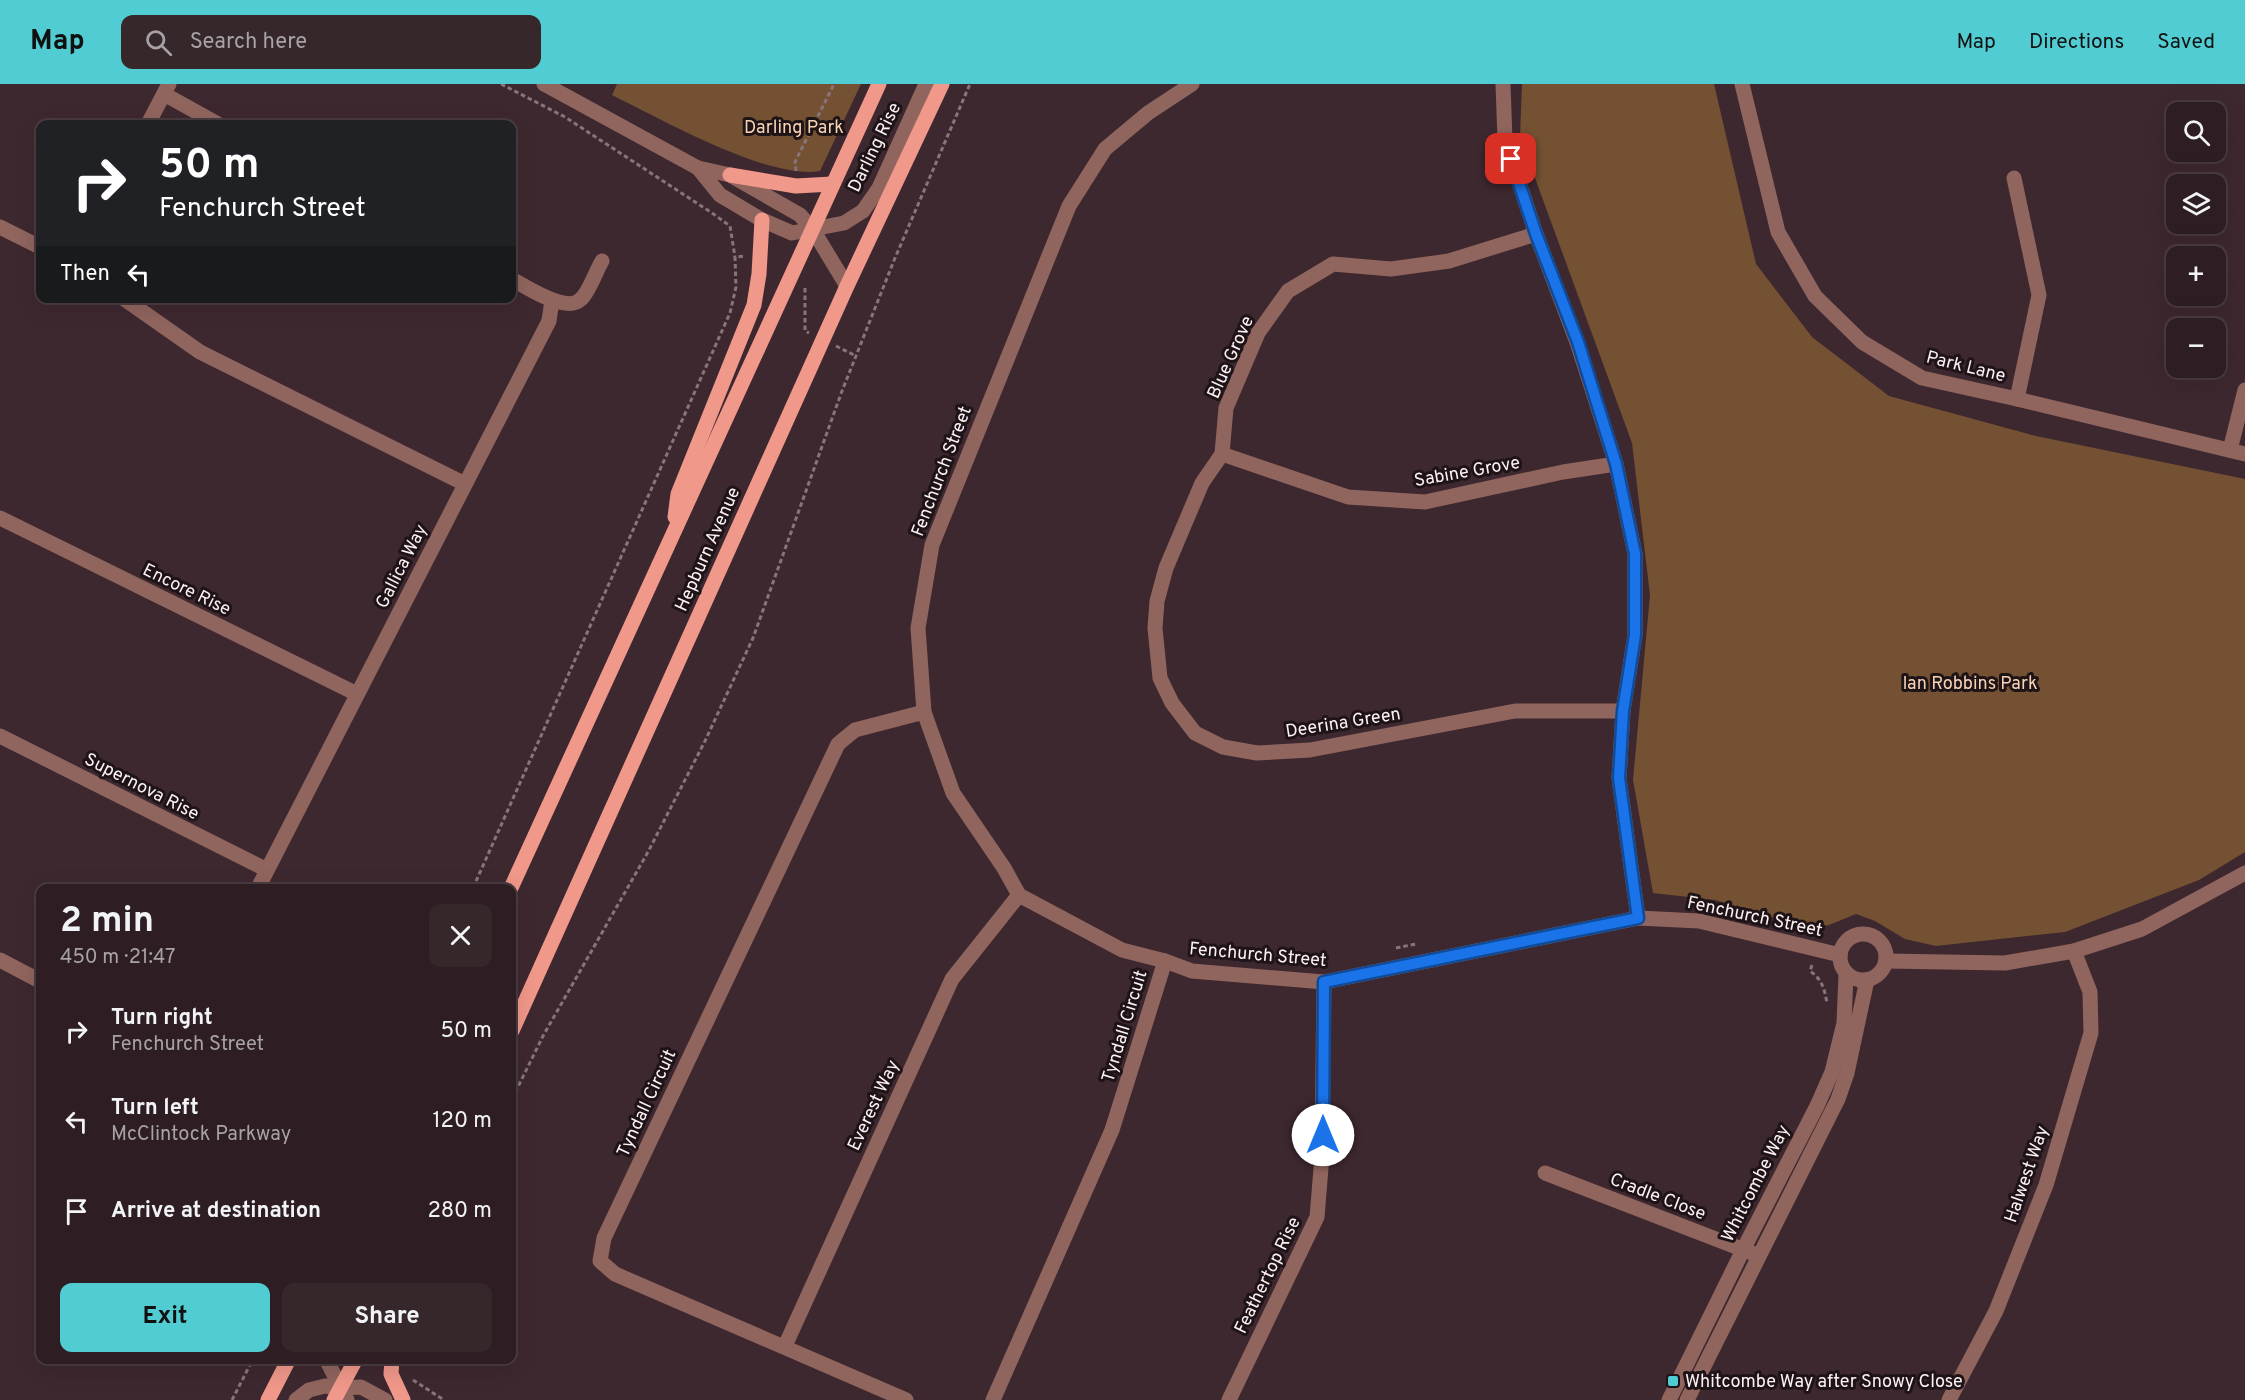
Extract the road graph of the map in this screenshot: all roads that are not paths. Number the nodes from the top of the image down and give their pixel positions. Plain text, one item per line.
1 (544, 84) edge
2 (879, 84) edge
3 (926, 84) edge
4 (942, 84) edge
5 (1192, 84) edge
6 (1503, 84) edge
7 (1742, 84) edge
8 (1175, 88) edge
9 (167, 89) edge
10 (150, 120) edge
11 (212, 120) edge
12 (698, 168) junction
13 (730, 175) junction
14 (2014, 178) dead end
15 (832, 184) junction
16 (762, 220) junction
17 (0, 227) edge
18 (813, 230) junction
19 (1536, 234) junction
20 (36, 246) edge
21 (602, 261) dead end
22 (516, 281) edge
23 (847, 286) junction
24 (552, 300) junction
25 (130, 303) edge
26 (2245, 390) edge
27 (2017, 399) junction
28 (2238, 452) edge
29 (1222, 454) junction
30 (1616, 464) junction
31 (465, 484) junction
32 (0, 518) edge
33 (672, 535) junction
34 (357, 694) junction
35 (1623, 711) junction
36 (924, 712) junction
37 (0, 736) edge
38 (267, 870) junction
39 (2245, 873) edge
40 (260, 884) edge
41 (513, 884) edge
42 (1019, 895) junction
43 (1638, 918) junction
44 (2074, 951) junction
45 (1840, 955) junction
46 (0, 960) edge
47 (1165, 961) junction
48 (1886, 961) junction
49 (1846, 975) junction
50 (36, 979) edge
51 (1867, 980) junction
52 (1324, 982) junction
53 (516, 1022) edge
54 (1545, 1173) dead end
55 (1743, 1250) junction
56 (1758, 1256) junction
57 (785, 1346) junction
58 (286, 1364) edge
59 (328, 1364) edge
60 (354, 1364) edge
61 (392, 1364) edge
62 (340, 1396) edge
63 (268, 1400) edge
64 (296, 1400) edge
65 (385, 1400) edge
66 (403, 1400) edge
67 (906, 1400) edge
68 (993, 1400) edge
69 (1229, 1400) edge
70 (1669, 1400) edge
71 (1687, 1400) edge
72 (1949, 1400) edge

1 - 12 street, Darling Rise
2 - 15 main road, Hepburn Avenue
3 - 18 street, Darling Rise
4 - 23 main road, Hepburn Avenue
5 - 8 street, Fenchurch Street
6 - 19 street
7 - 27 street, Park Lane
8 - 36 street, Fenchurch Street
9 - 10 street
9 - 11 street
12 - 13 street, Darling Rise
12 - 16 street, Darling Rise
13 - 15 main road
13 - 18 street, Darling Rise
14 - 27 street
15 - 18 main road, Hepburn Avenue
16 - 18 street, Darling Rise
16 - 33 main road
17 - 20 street
18 - 23 street, Darling Rise
18 - 33 main road, Hepburn Avenue
19 - 29 street, Blue Grove
19 - 30 street
21 - 24 street
22 - 24 street
23 - 53 main road, Hepburn Avenue
24 - 31 street, Gallica Way
25 - 31 street
26 - 28 street
27 - 28 street, Park Lane
29 - 30 street, Sabine Grove
29 - 35 street, Deerina Green
30 - 35 street
31 - 34 street, Gallica Way
32 - 34 street, Encore Rise
33 - 41 main road, Hepburn Avenue
34 - 38 street, Gallica Way
35 - 43 street
36 - 42 street, Fenchurch Street
36 - 57 street, Tyndall Circuit
37 - 38 street, Supernova Rise
38 - 40 street, Gallica Way
39 - 44 street
42 - 47 street, Fenchurch Street
42 - 57 street, Everest Way
43 - 45 street, Fenchurch Street
43 - 52 street, Fenchurch Street
44 - 48 street
44 - 72 street, Halwest Way
45 - 48 street
45 - 49 street, Whitcombe Way
46 - 50 street
47 - 52 street, Fenchurch Street
47 - 68 street, Tyndall Circuit
48 - 51 street
49 - 51 street
49 - 55 street, Whitcombe Way
51 - 56 street, Whitcombe Way
52 - 69 street, Feathertop Rise
54 - 55 street, Cradle Close
55 - 56 street, Cradle Close
55 - 70 street, Whitcombe Way
56 - 71 street, Whitcombe Way
57 - 67 street, Tyndall Circuit
58 - 63 main road
59 - 62 street
60 - 62 main road
61 - 66 main road
62 - 64 street
62 - 65 street

